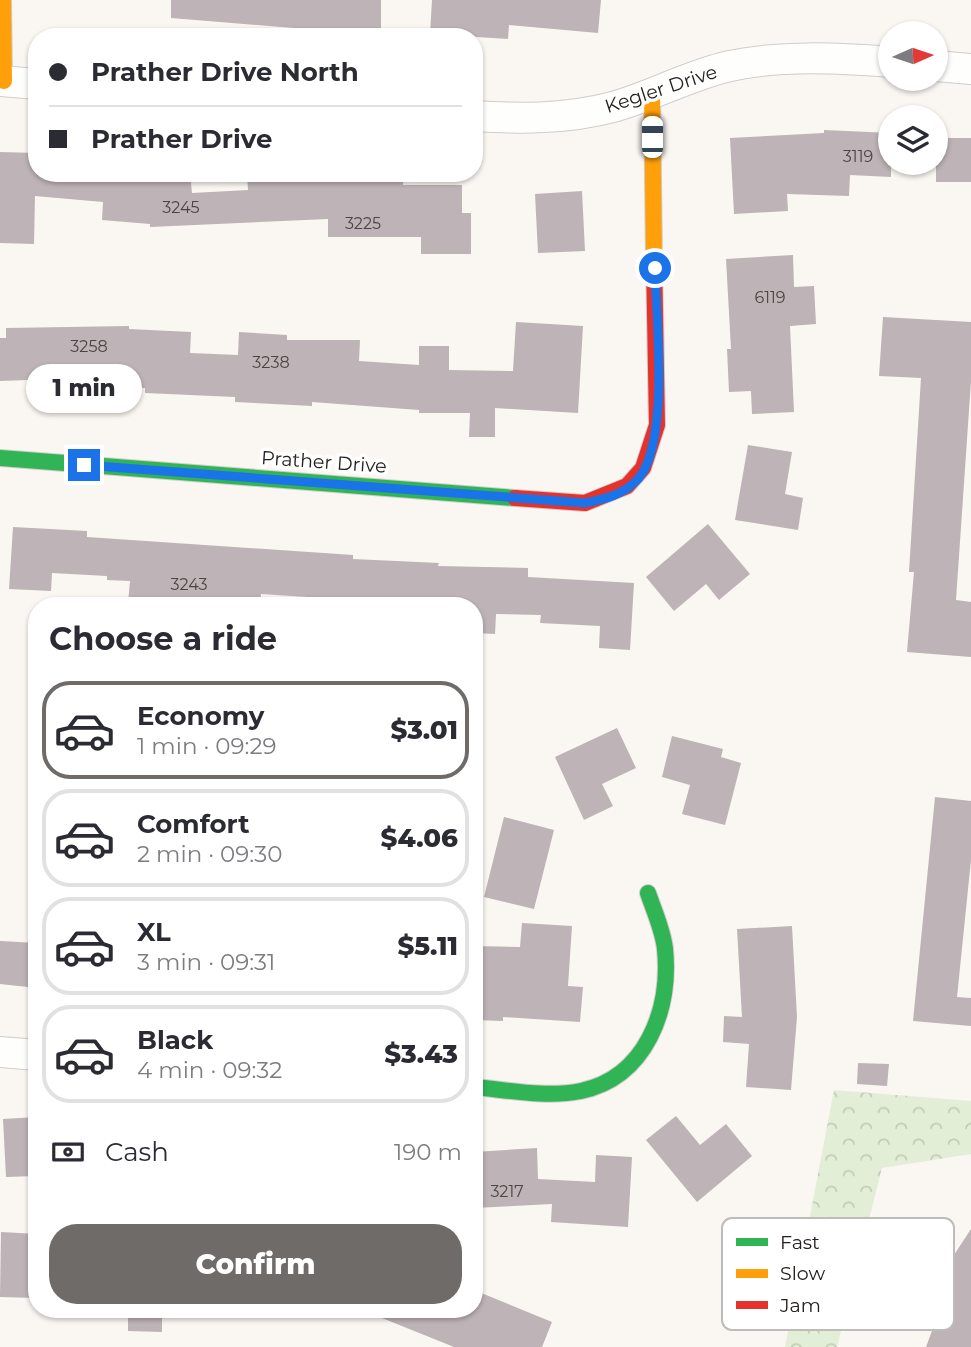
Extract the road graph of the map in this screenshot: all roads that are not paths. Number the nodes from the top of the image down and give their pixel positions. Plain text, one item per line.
1 (3, 0) edge
2 (878, 61) edge
3 (948, 67) edge
4 (971, 69) edge
5 (2, 81) edge
6 (28, 83) edge
7 (652, 93) junction
8 (483, 116) edge
9 (0, 458) edge
10 (648, 893) dead end
11 (0, 1052) edge
12 (28, 1054) edge
13 (483, 1088) edge

1 - 5 street
2 - 7 street, Kegler Drive
3 - 4 street
5 - 6 street
7 - 8 street, Kegler Drive
7 - 9 street, Prather Drive
10 - 13 street
11 - 12 street

